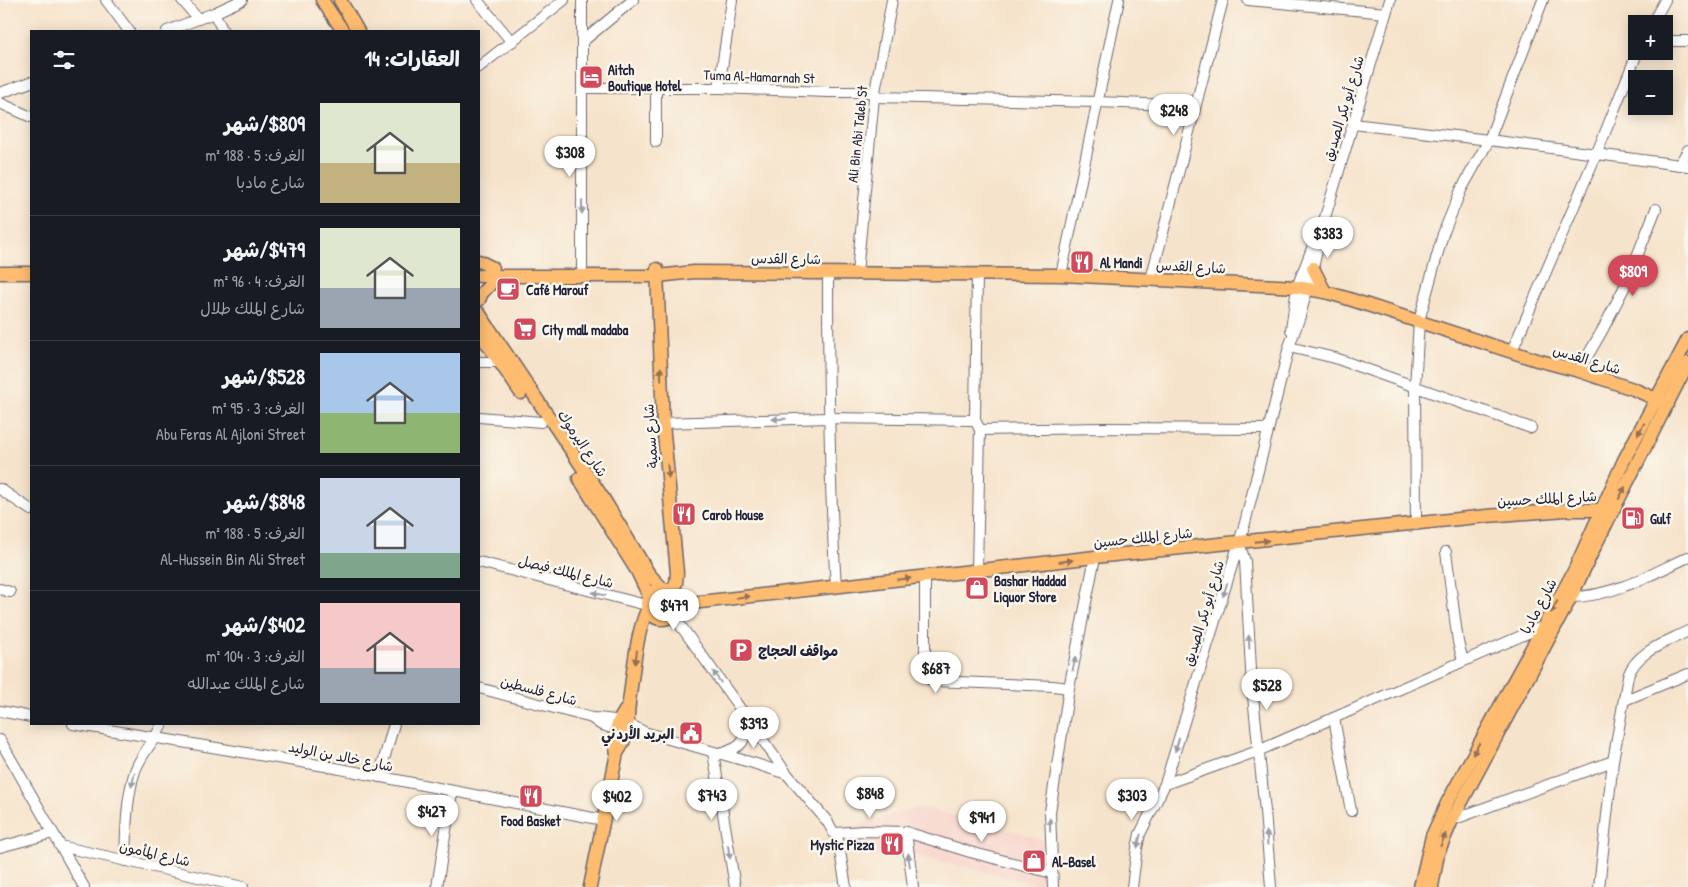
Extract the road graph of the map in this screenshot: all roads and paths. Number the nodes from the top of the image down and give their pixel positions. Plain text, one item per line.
1 (106, 0) edge
2 (182, 0) edge
3 (242, 0) edge
4 (322, 0) edge
5 (340, 0) edge
6 (477, 0) edge
7 (564, 0) edge
8 (582, 0) edge
9 (633, 0) edge
10 (732, 0) edge
11 (892, 0) edge
12 (1119, 0) edge
13 (1223, 0) edge
14 (1248, 0) edge
15 (1390, 0) edge
16 (1543, 0) edge
17 (1665, 0) edge
18 (214, 13) junction
19 (1386, 13) junction
20 (1657, 15) edge
21 (198, 19) junction
22 (128, 30) edge
23 (170, 30) edge
24 (222, 30) edge
25 (342, 30) edge
26 (357, 30) edge
27 (1673, 41) edge
28 (1688, 41) edge
29 (512, 42) junction
30 (582, 42) junction
31 (1634, 60) edge
32 (480, 67) edge
33 (30, 82) edge
34 (583, 88) junction
35 (719, 88) junction
36 (656, 89) junction
37 (0, 93) edge
38 (875, 94) junction
39 (1098, 102) junction
40 (0, 103) edge
41 (1194, 106) junction
42 (30, 117) edge
43 (1353, 124) junction
44 (1489, 140) junction
45 (656, 142) dead end
46 (1688, 150) edge
47 (1596, 155) junction
48 (1684, 165) edge
49 (1656, 209) dead end
50 (1322, 224) junction
51 (480, 261) edge
52 (480, 267) edge
53 (582, 268) junction
54 (1313, 268) junction
55 (495, 272) junction
56 (564, 272) junction
57 (658, 272) junction
58 (30, 273) edge
59 (857, 273) junction
60 (0, 274) edge
61 (828, 274) junction
62 (977, 274) junction
63 (1061, 275) junction
64 (480, 276) edge
65 (1151, 279) junction
66 (1302, 288) junction
67 (1325, 292) junction
68 (480, 298) edge
69 (480, 314) edge
70 (1419, 321) junction
71 (480, 334) edge
72 (1688, 340) edge
73 (1289, 345) junction
74 (1512, 351) junction
75 (480, 362) edge
76 (499, 362) junction
77 (1688, 364) edge
78 (1579, 371) junction
79 (1415, 387) junction
80 (1662, 402) junction
81 (480, 417) edge
82 (828, 418) junction
83 (975, 420) junction
84 (541, 422) junction
85 (664, 423) junction
86 (1531, 428) dead end
87 (1268, 429) junction
88 (980, 430) junction
89 (0, 489) edge
90 (30, 509) edge
91 (1607, 510) junction
92 (1416, 525) junction
93 (1239, 543) junction
94 (1446, 552) dead end
95 (1095, 557) junction
96 (1688, 557) edge
97 (480, 562) edge
98 (977, 570) junction
99 (925, 577) junction
100 (836, 586) junction
101 (667, 590) junction
102 (1571, 597) junction
103 (647, 604) junction
104 (675, 610) junction
105 (1544, 626) junction
106 (1688, 631) edge
107 (1463, 661) junction
108 (1688, 674) edge
109 (480, 688) edge
110 (1069, 688) junction
111 (1624, 700) junction
112 (0, 711) edge
113 (746, 716) junction
114 (30, 717) edge
115 (1334, 718) junction
116 (79, 725) edge
117 (162, 725) edge
118 (394, 725) edge
119 (622, 727) junction
120 (156, 738) junction
121 (0, 740) edge
122 (1258, 750) junction
123 (717, 753) junction
124 (1613, 762) junction
125 (787, 774) junction
126 (379, 777) junction
127 (1166, 784) junction
128 (452, 792) junction
129 (1351, 811) dead end
130 (603, 820) junction
131 (1452, 820) junction
132 (906, 832) junction
133 (53, 833) junction
134 (836, 833) junction
135 (60, 846) junction
136 (0, 847) edge
137 (125, 861) junction
138 (1052, 873) junction
139 (84, 887) edge
140 (243, 887) edge
141 (437, 887) edge
142 (590, 887) edge
143 (735, 887) edge
144 (846, 887) edge
145 (913, 887) edge
146 (1052, 887) edge
147 (1132, 887) edge
148 (1270, 887) edge
149 (1420, 887) edge
150 (1432, 887) edge
151 (1599, 887) edge

1 - 22 street
2 - 21 street
3 - 18 street
4 - 25 main road
5 - 26 main road
6 - 29 street
7 - 29 street
8 - 30 street
9 - 30 street
10 - 35 street
11 - 38 street, Ali Bin Abi Taleb St
12 - 39 street
13 - 41 street
14 - 19 street
15 - 19 street, شارع أبو بكر الصديق
16 - 44 street
17 - 20 street
18 - 21 street
18 - 24 street
19 - 43 street, شارع أبو بكر الصديق
21 - 23 street
27 - 28 street
29 - 32 street
30 - 34 street
31 - 47 street
33 - 37 street
34 - 36 street, Tuma Al-Hamarnah St
34 -> 53 street
35 - 36 street, Tuma Al-Hamarnah St
35 - 38 street, Tuma Al-Hamarnah St
36 - 45 street
38 - 39 street, Tuma Al-Hamarnah St
38 - 59 street, Ali Bin Abi Taleb St
39 - 41 street, Tuma Al-Hamarnah St
39 - 63 street
40 - 42 street
41 - 65 street
43 - 44 street
43 - 50 street, شارع أبو بكر الصديق
44 - 47 street
44 - 70 street
46 - 48 street
47 - 48 street
47 - 74 street
49 - 78 street
50 - 54 street, شارع أبو بكر الصديق
50 - 66 street, شارع أبو بكر الصديق
51 - 55 main road
52 - 55 main road, شارع القدس
53 - 56 main road, شارع القدس
53 - 57 main road, شارع القدس
54 - 66 street, شارع أبو بكر الصديق
54 - 67 main road
55 - 56 main road, شارع القدس
55 - 64 main road, شارع القدس
55 - 68 main road
56 - 57 main road, شارع القدس
57 - 61 main road, شارع القدس
85 -> 57 main road, شارع سمية
58 - 60 main road
59 - 61 main road, شارع القدس
59 - 62 main road, شارع القدس
61 - 82 street
62 - 63 main road, شارع القدس
62 - 83 street
63 - 65 main road, شارع القدس
65 - 66 main road, شارع القدس
66 - 67 main road, شارع القدس
66 - 73 street, شارع أبو بكر الصديق
67 - 70 main road, شارع القدس
69 - 101 main road, شارع اليرموك
70 - 74 main road, شارع القدس
70 - 79 street
71 - 76 main road, شارع اليرموك
72 - 80 main road, شارع مادبا
73 - 79 street
73 - 87 street, شارع أبو بكر الصديق
74 - 78 main road, شارع القدس
75 - 76 street
76 - 84 main road, شارع اليرموك
77 - 80 main road, شارع مادبا
78 - 80 main road, شارع القدس
79 - 86 street
79 - 92 street
80 - 91 main road, شارع مادبا
81 - 84 street
82 - 83 street
82 -> 85 street
82 - 100 street
83 - 88 street
84 - 103 main road, شارع اليرموك
85 -> 101 main road, شارع سمية
87 - 88 street
87 - 93 street, شارع أبو بكر الصديق
88 - 98 street
89 - 90 street
91 - 92 main road, شارع الملك حسين
91 - 102 main road, شارع مادبا
91 -> 105 main road, شارع مادبا
93 -> 92 main road, شارع الملك حسين
93 - 95 main road, شارع الملك حسين
122 -> 93 street
93 -> 127 street, شارع أبو بكر الصديق
94 - 107 street
98 -> 95 main road, شارع الملك حسين
110 -> 95 street
96 - 102 street
103 -> 97 street, شارع الملك فيصل
98 - 99 main road, شارع الملك حسين
100 -> 99 main road, شارع الملك حسين
99 - 110 street
104 -> 100 main road, شارع الملك حسين
101 - 103 main road
101 - 104 main road
102 - 131 main road, شارع مادبا
103 - 104 main road
103 -> 119 main road
113 -> 104 street
105 - 107 street
105 -> 149 main road, شارع مادبا
106 - 111 street
107 - 115 street
108 - 111 street
109 - 119 street, شارع فلسطين
138 -> 110 street
111 - 124 street
112 - 114 street
113 - 123 street
113 - 125 street
115 - 122 street
115 - 129 street
116 - 120 street, شارع خالد بن الوليد
117 - 120 street
118 - 126 street
119 - 123 street, شارع فلسطين
119 - 130 main road
120 - 126 street, شارع خالد بن الوليد
120 -> 137 street
121 - 133 street
122 - 127 street
148 -> 122 street
123 - 125 street, شارع فلسطين
123 -> 143 street
124 - 131 street
124 - 151 street
125 - 134 street
126 - 128 street, شارع خالد بن الوليد
127 -> 147 street, شارع أبو بكر الصديق
128 - 130 street, شارع خالد بن الوليد
128 - 141 street
130 - 142 main road
150 -> 131 main road, شارع مادبا
132 - 134 street
132 - 138 street
145 -> 132 street
133 - 135 street
133 - 136 street
134 - 144 street
135 - 137 street, شارع المأمون
135 - 139 street
137 - 140 street, شارع المأمون
138 - 146 street

